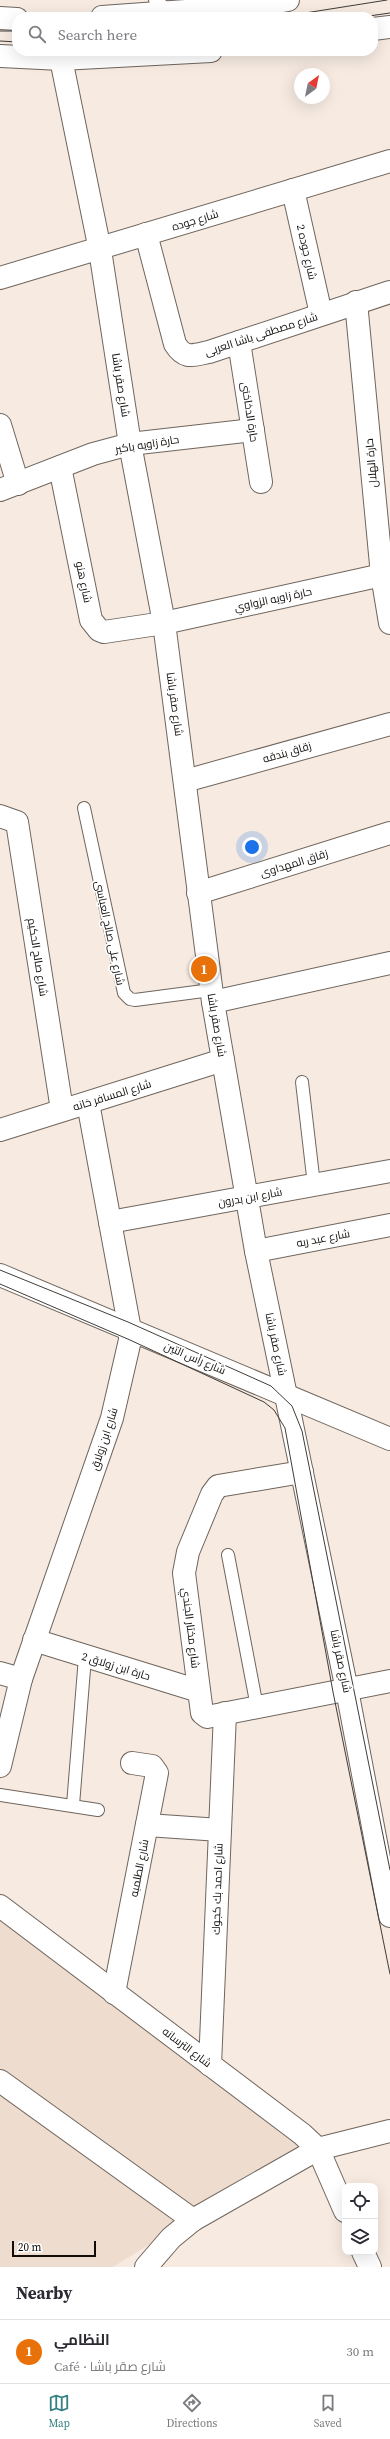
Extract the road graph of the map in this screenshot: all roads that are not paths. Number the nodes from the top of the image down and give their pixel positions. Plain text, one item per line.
1 (288, 0) edge
2 (163, 6) edge
3 (130, 12) edge
4 (0, 18) edge
5 (12, 19) edge
6 (390, 27) edge
7 (378, 28) edge
8 (0, 56) edge
9 (117, 56) edge
10 (61, 59) junction
11 (390, 161) edge
12 (293, 190) junction
13 (146, 234) junction
14 (100, 250) junction
15 (0, 278) edge
16 (390, 292) edge
17 (356, 302) junction
18 (320, 314) junction
19 (239, 342) junction
20 (0, 425) edge
21 (253, 430) junction
22 (130, 444) junction
23 (60, 468) junction
24 (261, 482) dead end
25 (9, 487) edge
26 (382, 576) junction
27 (390, 618) edge
28 (164, 623) junction
29 (390, 724) edge
30 (185, 781) junction
31 (84, 808) dead end
32 (0, 816) edge
33 (390, 833) edge
34 (198, 893) junction
35 (390, 963) edge
36 (212, 996) junction
37 (223, 1060) junction
38 (302, 1082) dead end
39 (88, 1104) junction
40 (62, 1110) junction
41 (0, 1130) edge
42 (390, 1171) edge
43 (314, 1185) junction
44 (247, 1197) junction
45 (110, 1222) junction
46 (390, 1224) edge
47 (256, 1251) junction
48 (0, 1275) edge
49 (130, 1330) junction
50 (288, 1398) junction
51 (390, 1439) edge
52 (302, 1472) junction
53 (228, 1555) dead end
54 (34, 1640) junction
55 (86, 1657) junction
56 (10, 1676) edge
57 (390, 1681) edge
58 (346, 1690) junction
59 (199, 1691) junction
60 (257, 1707) junction
61 (225, 1713) junction
62 (132, 1763) dead end
63 (0, 1766) edge
64 (0, 1795) edge
65 (73, 1806) junction
66 (98, 1810) dead end
67 (147, 1825) junction
68 (220, 1830) junction
69 (389, 1904) edge
70 (0, 1906) edge
71 (114, 1993) junction
72 (210, 2064) junction
73 (0, 2081) edge
74 (390, 2131) edge
75 (318, 2150) junction
76 (342, 2204) edge
77 (192, 2220) junction
78 (364, 2255) edge
79 (146, 2267) edge
80 (370, 2267) edge

1 - 2 street
2 - 3 street
4 - 5 street
6 - 7 street
8 - 10 street
9 - 10 street
10 - 14 street, شارع صقر باشا
11 - 12 street, شارع جوده
12 - 13 street, شارع جوده
12 - 18 street, شارع جوده 2
13 - 14 street, شارع جوده
13 - 19 street, شارع مصطفى باشا العربى
14 - 15 street, شارع جوده
14 - 22 street, شارع صقر باشا
16 - 17 street, شارع مصطفى باشا العربى
17 - 18 street, شارع مصطفى باشا العربى
17 - 26 street, حارة الهلال
18 - 19 street, شارع مصطفى باشا العربى
19 - 21 street, حارة الدخاخنى
20 - 25 street
21 - 22 street, حارة زاويه باكير
21 - 24 street, حارة الدخاخنى
22 - 23 street, حارة زاويه باكير
22 - 28 street, شارع صقر باشا
23 - 25 street, حارة زاويه باكير
23 - 28 street, شارع هنو
26 - 27 street, حارة الهلال
26 - 28 street, حارة زاويه الزواوي
28 - 30 street, شارع صقر باشا
29 - 30 street, زقاق بندقه
30 - 34 street, شارع صقر باشا
31 - 36 lane, شارع على صالح العباسى
32 - 40 street, شارع صالح الحكيم
33 - 34 street, زقاق المهداوى
34 - 36 street, شارع صقر باشا
35 - 36 street
36 - 37 street, شارع صقر باشا
37 - 39 street, شارع المسافر خانه
37 - 44 street, شارع صقر باشا
38 - 43 lane
39 - 40 street, شارع المسافر خانه
39 - 45 street, شارع ابن زولاق
40 - 41 street, شارع المسافر خانه
42 - 43 street, شارع ابن بدرون
43 - 44 street, شارع ابن بدرون
44 - 45 street, شارع ابن بدرون
44 - 47 street, شارع صقر باشا
45 - 49 street, شارع ابن زولاق
46 - 47 street, شارع عبد ربه
47 - 50 street, شارع صقر باشا
48 - 49 street, شارع رأس التين
49 - 50 street, شارع رأس التين
49 - 54 street, شارع ابن زولاق
50 - 51 street, شارع رأس التين
50 - 52 street, شارع صقر باشا
52 - 58 street, شارع صقر باشا
52 - 59 street, شارع مختار الجندي
53 - 60 lane
54 - 55 street, حارة ابن زولاق 2
54 - 56 street, شارع ابن زولاق
55 - 59 street, حارة ابن زولاق 2
55 - 65 lane
56 - 63 street, شارع ابن زولاق
57 - 58 street, شارع مختار الجندي
58 - 60 street, شارع مختار الجندي
58 - 69 street, شارع صقر باشا
59 - 61 street, شارع مختار الجندي
60 - 61 street, شارع مختار الجندي
61 - 68 street, شارع احمد بك كجوك
62 - 67 street, شارع الطلمبه
64 - 65 lane
65 - 66 lane
67 - 68 street
67 - 71 street, شارع الطلمبه
68 - 72 street, شارع احمد بك كجوك
70 - 71 street, شارع الترسانه
71 - 72 street, شارع الترسانه
72 - 75 street, شارع الترسانه
73 - 77 street
74 - 75 street
75 - 76 street, شارع الترسانه
75 - 77 street
77 - 79 street
78 - 80 street

